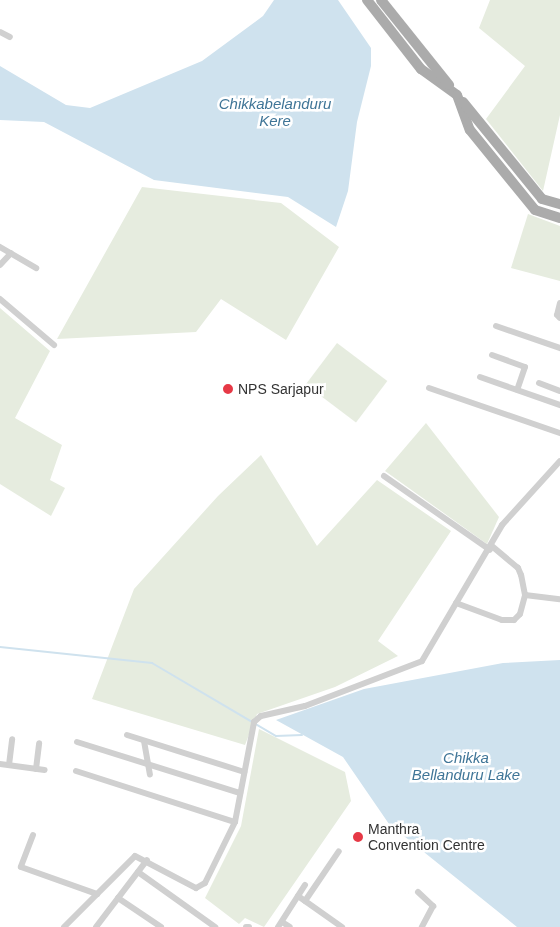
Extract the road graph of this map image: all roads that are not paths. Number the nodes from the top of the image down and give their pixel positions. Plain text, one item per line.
1 (367, 0) edge
2 (381, 0) edge
3 (0, 32) edge
4 (10, 37) dead end
5 (457, 95) junction
6 (560, 204) edge
7 (560, 218) edge
8 (0, 247) edge
9 (11, 253) junction
10 (0, 265) edge
11 (36, 268) dead end
12 (0, 299) edge
13 (560, 303) edge
14 (560, 318) edge
15 (496, 326) dead end
16 (54, 344) dead end
17 (560, 348) edge
18 (492, 355) dead end
19 (480, 377) dead end
20 (539, 382) dead end
21 (429, 388) dead end
22 (517, 390) junction
23 (560, 391) edge
24 (560, 405) edge
25 (560, 433) edge
26 (560, 461) edge
27 (384, 476) dead end
28 (491, 548) junction
29 (525, 594) junction
30 (560, 599) edge
31 (456, 603) junction
32 (127, 736) dead end
33 (12, 739) dead end
34 (144, 741) junction
35 (77, 742) dead end
36 (38, 743) dead end
37 (0, 764) edge
38 (148, 764) junction
39 (9, 765) junction
40 (36, 769) junction
41 (44, 770) dead end
42 (76, 771) dead end
43 (244, 772) junction
44 (150, 774) dead end
45 (240, 793) junction
46 (235, 822) junction
47 (33, 835) dead end
48 (339, 850) dead end
49 (147, 860) junction
50 (138, 872) junction
51 (305, 885) dead end
52 (418, 892) dead end
53 (97, 894) junction
54 (298, 896) junction
55 (118, 898) junction
56 (306, 902) junction
57 (280, 924) edge
58 (99, 926) edge
59 (64, 927) edge
60 (161, 927) edge
61 (215, 927) edge
62 (290, 927) edge
63 (342, 927) edge
64 (422, 927) edge

1 - 5 main road
2 - 5 main road
3 - 4 street
5 - 6 main road
5 - 7 main road
8 - 9 street
9 - 10 street
9 - 11 street
12 - 16 street
13 - 14 street
15 - 17 street
18 - 22 street
19 - 22 street
20 - 23 street
21 - 25 street
22 - 24 street
26 - 28 street
27 - 28 street
28 - 29 street
28 - 31 street
29 - 30 street
29 - 31 street
31 - 43 street
32 - 34 street
33 - 39 street
34 - 38 street
34 - 43 street
35 - 38 street
36 - 40 street
37 - 39 street
38 - 44 street
38 - 45 street
39 - 40 street
40 - 41 street
42 - 46 street
43 - 45 street
45 - 46 street
46 - 49 street
47 - 53 street
48 - 56 street
49 - 50 street
49 - 53 street
50 - 55 street
50 - 61 street
51 - 54 street
52 - 64 street
53 - 59 street
54 - 56 street
54 - 57 street
55 - 58 street
55 - 60 street
56 - 63 street
57 - 62 street

